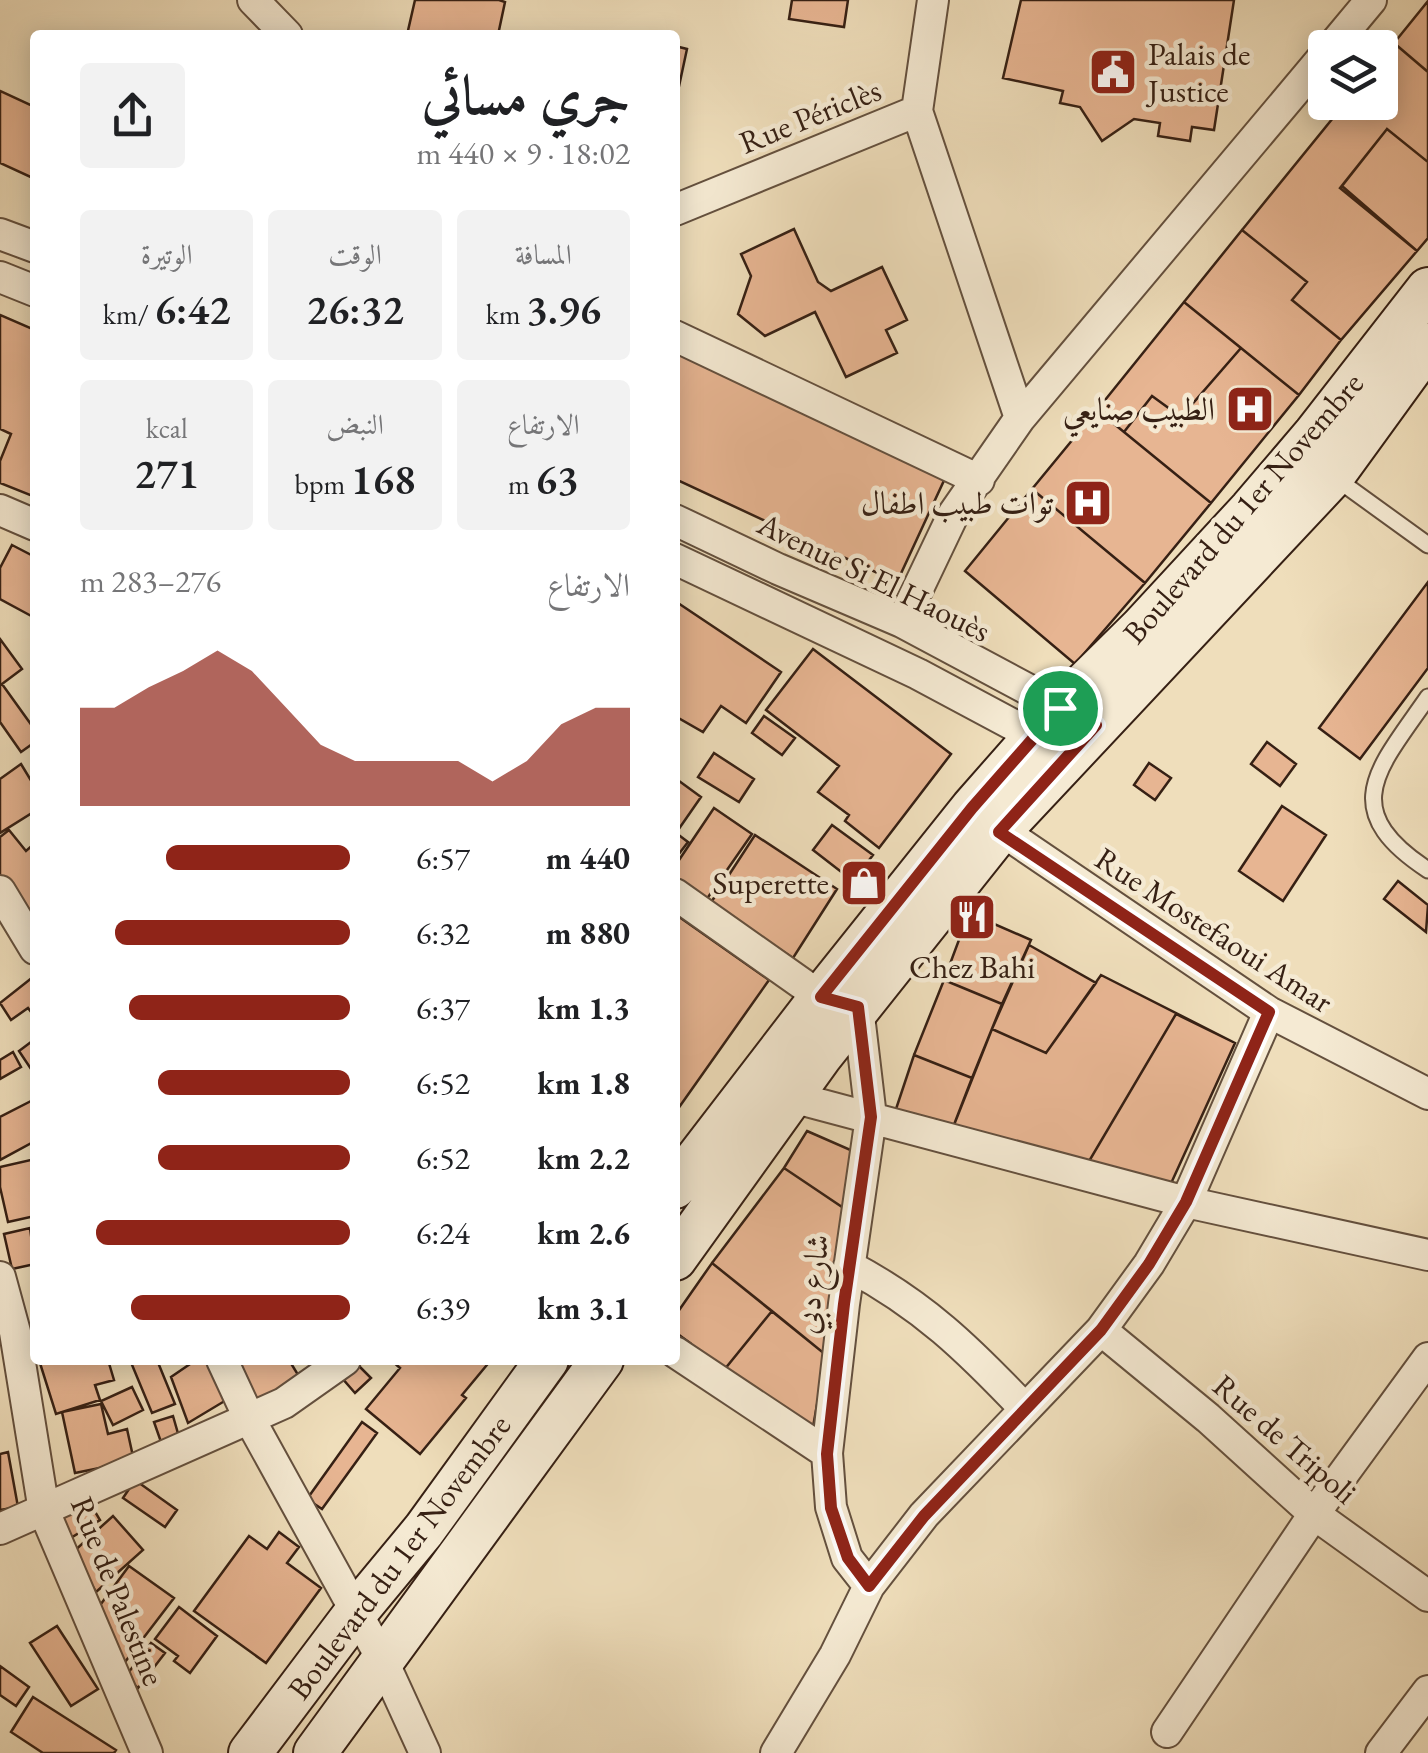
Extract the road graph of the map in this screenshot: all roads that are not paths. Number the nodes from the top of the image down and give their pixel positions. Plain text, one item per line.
1 (253, 0) edge
2 (933, 0) edge
3 (1371, 0) edge
4 (282, 30) edge
5 (1346, 30) edge
6 (1308, 75) edge
7 (917, 111) junction
8 (680, 208) edge
9 (0, 234) edge
10 (30, 245) edge
11 (0, 277) edge
12 (30, 289) edge
13 (1428, 289) edge
14 (680, 338) edge
15 (1428, 345) edge
16 (1020, 418) junction
17 (1316, 464) junction
18 (979, 480) junction
19 (0, 510) edge
20 (30, 522) edge
21 (680, 522) edge
22 (1428, 545) edge
23 (680, 562) edge
24 (902, 622) junction
25 (1428, 696) edge
26 (1064, 731) junction
27 (986, 820) junction
28 (1428, 870) edge
29 (0, 892) edge
30 (680, 897) edge
31 (30, 941) edge
32 (839, 1002) junction
33 (1269, 1012) junction
34 (1428, 1094) edge
35 (792, 1097) junction
36 (871, 1117) junction
37 (680, 1181) edge
38 (1186, 1202) junction
39 (682, 1234) edge
40 (1428, 1254) edge
41 (849, 1266) junction
42 (0, 1276) edge
43 (1101, 1330) junction
44 (8, 1335) edge
45 (680, 1355) edge
46 (1428, 1358) edge
47 (224, 1365) edge
48 (338, 1365) edge
49 (543, 1365) edge
50 (598, 1365) edge
51 (1026, 1409) junction
52 (249, 1418) junction
53 (827, 1454) junction
54 (44, 1511) junction
55 (1314, 1514) junction
56 (0, 1529) edge
57 (869, 1586) junction
58 (1428, 1596) edge
59 (357, 1612) junction
60 (382, 1659) junction
61 (1428, 1691) edge
62 (1167, 1732) dead end
63 (784, 1749) edge
64 (148, 1753) edge
65 (250, 1753) edge
66 (316, 1753) edge
67 (426, 1753) edge
68 (1380, 1753) edge

1 - 4 street
2 - 7 street
3 - 5 street
6 - 16 street
7 - 8 street, Rue Périclès
7 - 16 street
9 - 10 street
11 - 12 street
13 - 17 main road, Boulevard du 1er Novembre
14 - 18 street
15 - 17 main road, Boulevard du 1er Novembre
16 - 18 street
17 - 22 lane
17 - 26 main road, Boulevard du 1er Novembre
18 - 24 street
19 - 20 street
21 - 24 street, Avenue Si El Haouès
23 - 26 street, Avenue Si El Haouès
24 - 26 street, Avenue Si El Haouès
25 - 28 lane
26 - 27 main road, Boulevard du 1er Novembre
27 - 32 main road, Boulevard du 1er Novembre
27 - 33 street, Rue Mostefaoui Amar
29 - 31 street
30 - 32 street
32 - 35 main road, Boulevard du 1er Novembre
32 - 36 street, شارع دبي
32 - 37 main road, Boulevard du 1er Novembre
33 - 34 street, Rue Mostefaoui Amar
33 - 38 street
35 - 36 street
35 - 39 main road, Boulevard du 1er Novembre
36 - 38 street
36 - 41 street, شارع دبي
38 - 40 street
38 - 43 street
41 - 51 street
41 - 53 street, شارع دبي
42 - 44 street, Rue de Palestine
43 - 51 street
43 - 55 street, Rue de Tripoli
44 - 54 street, Rue de Palestine
45 - 53 street
46 - 55 street
47 - 52 street
48 - 52 street
49 - 59 main road, Boulevard du 1er Novembre
50 - 60 main road, Boulevard du 1er Novembre
51 - 57 street
52 - 54 street
52 - 59 street
53 - 57 street, شارع دبي
54 - 56 street
54 - 64 street, Rue de Palestine
55 - 58 street, Rue de Tripoli
55 - 62 street
57 - 63 street
59 - 60 street
59 - 65 main road, Boulevard du 1er Novembre
60 - 66 main road, Boulevard du 1er Novembre
60 - 67 street
61 - 68 street

